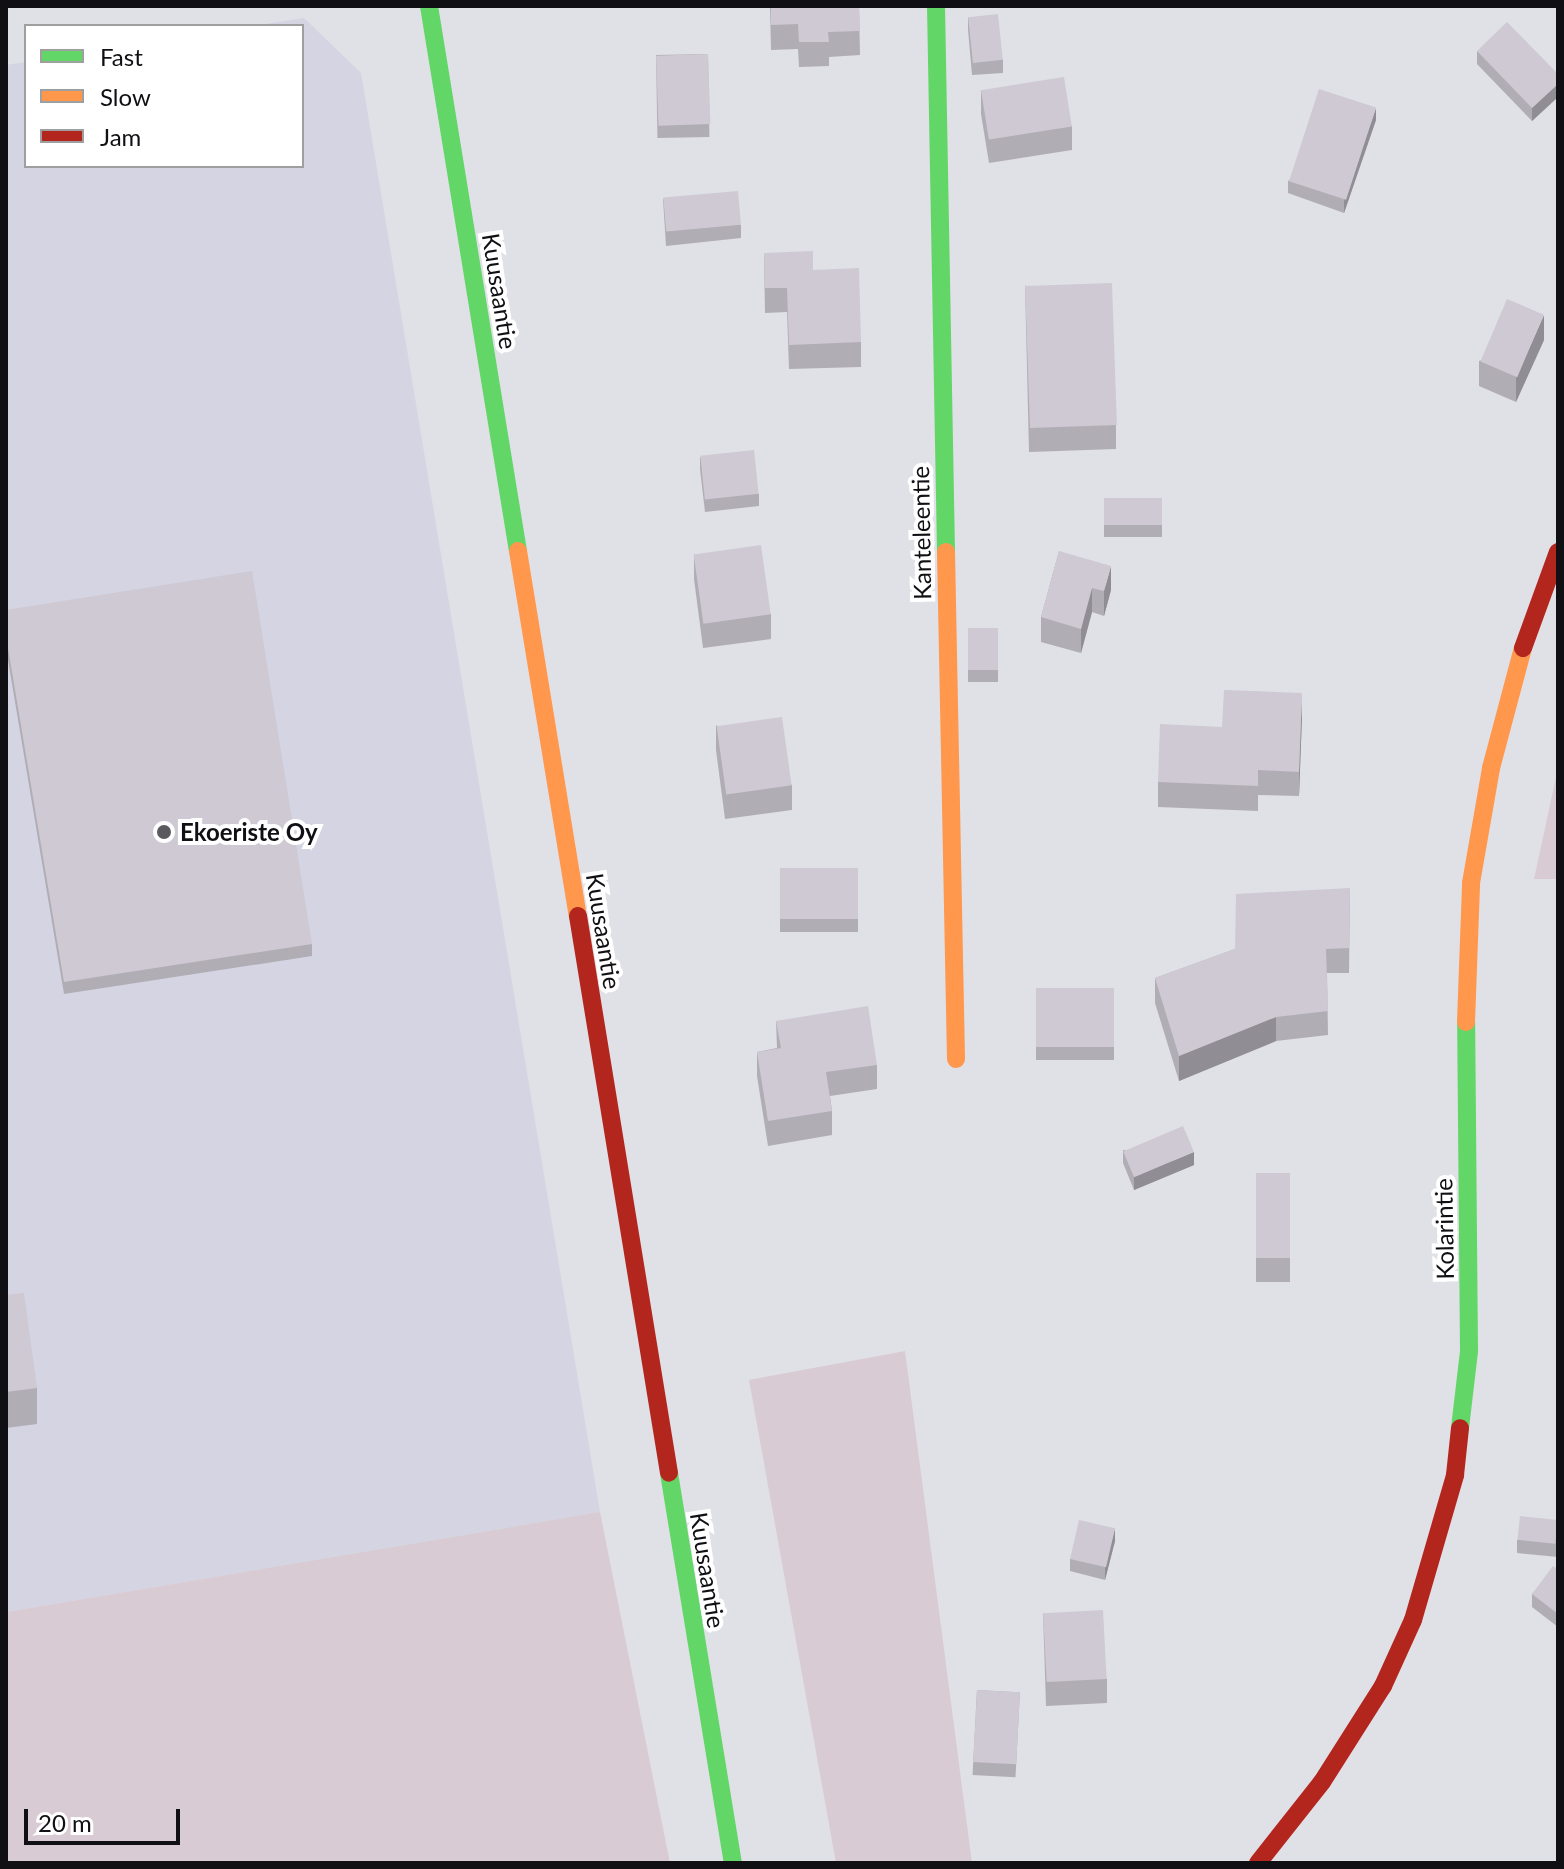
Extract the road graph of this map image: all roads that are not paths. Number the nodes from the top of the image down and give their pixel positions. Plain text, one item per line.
1 (429, 6) edge
2 (936, 6) edge
3 (1558, 552) edge
4 (956, 1059) dead end
5 (733, 1863) edge
6 (1258, 1863) edge

1 - 5 street, Kuusaantie
2 - 4 street, Kanteleentie
3 - 6 street, Kolarintie

